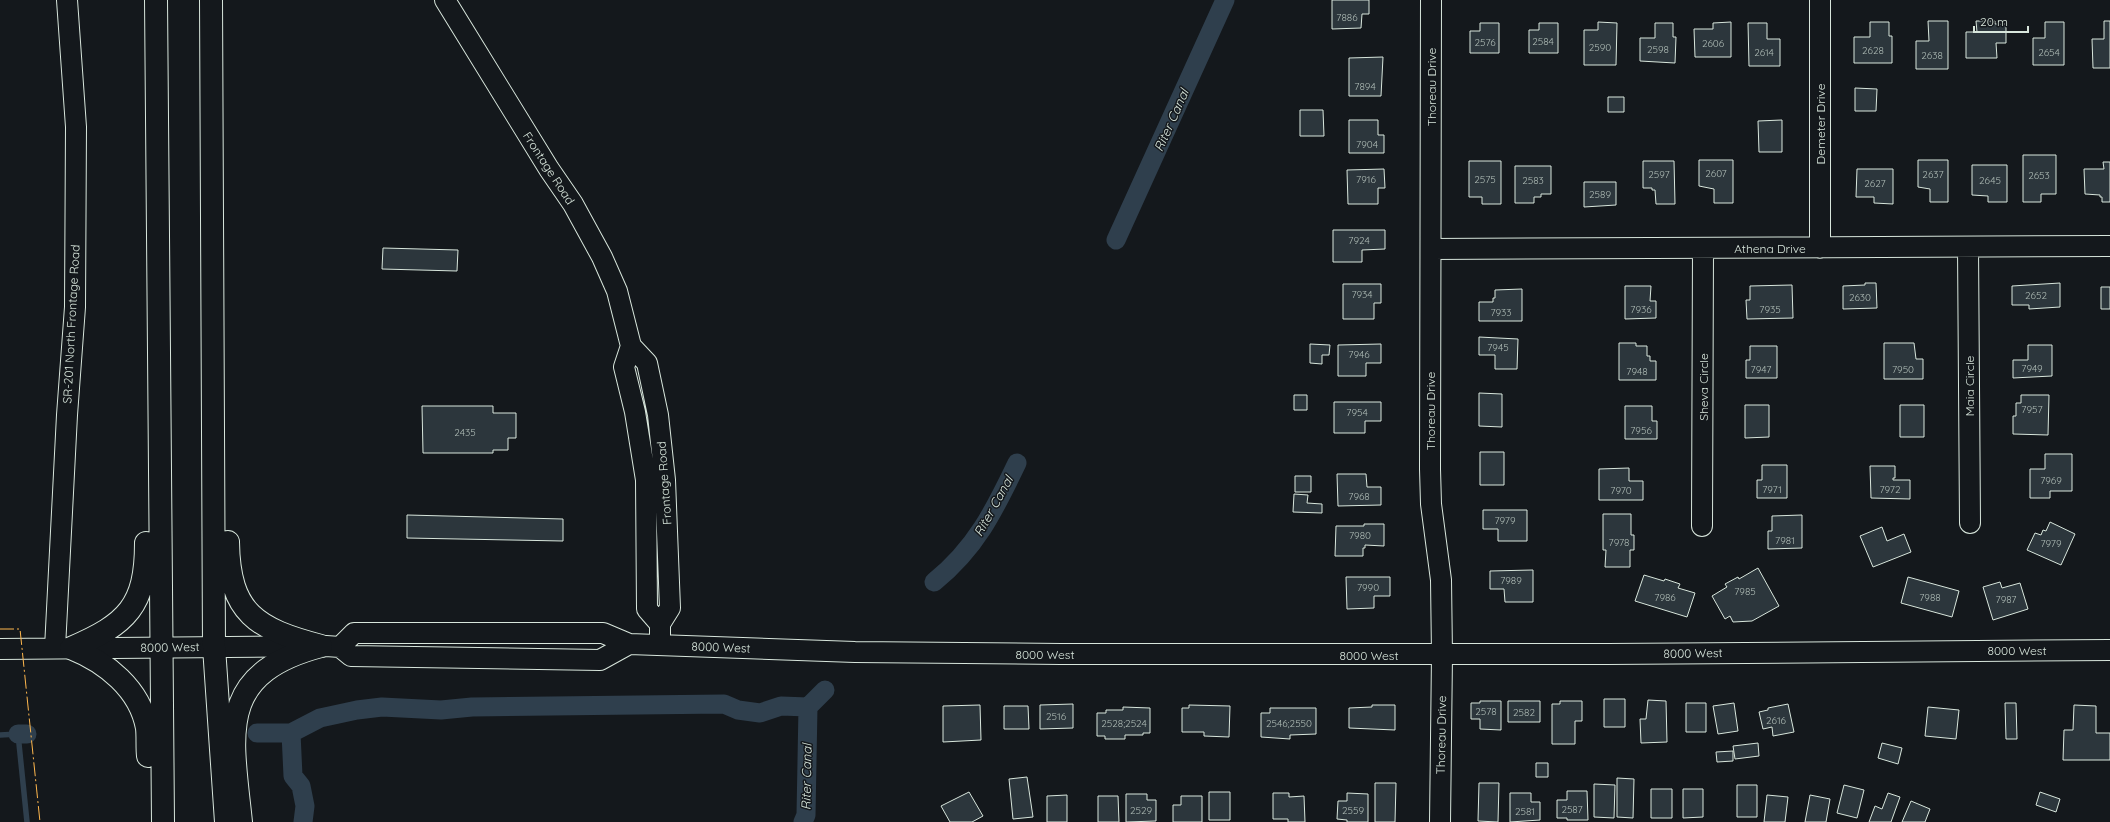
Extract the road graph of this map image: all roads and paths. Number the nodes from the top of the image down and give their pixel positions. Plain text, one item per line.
1 (67, 0) edge
2 (156, 0) edge
3 (211, 0) edge
4 (445, 0) edge
5 (1431, 0) edge
6 (1820, 0) edge
7 (2110, 246) edge
8 (212, 247) junction
9 (1820, 248) junction
10 (1968, 248) junction
11 (1431, 249) junction
12 (1703, 249) junction
13 (160, 329) junction
14 (1970, 523) dead end
15 (1702, 526) dead end
16 (629, 644) junction
17 (660, 644) junction
18 (214, 647) junction
19 (331, 647) junction
20 (63, 648) junction
21 (161, 648) junction
22 (0, 649) edge
23 (2110, 650) edge
24 (1442, 655) junction
25 (148, 822) edge
26 (163, 822) edge
27 (226, 822) edge
28 (241, 822) edge
29 (1440, 822) edge

1 - 20 street, SR-201 North Frontage Road
2 - 13 highway
3 - 8 highway
4 - 17 street, Frontage Road
5 - 11 street, Thoreau Drive
6 - 9 street, Demeter Drive
7 - 10 street, Athena Drive
8 - 18 highway
8 - 19 highway
9 - 10 street, Athena Drive
9 - 12 street, Athena Drive
10 - 14 street, Maia Circle
11 - 12 street, Athena Drive
11 - 24 street, Thoreau Drive
12 - 15 street, Sheva Circle
13 - 20 highway
13 - 21 highway
16 - 17 street, 8000 West
16 - 19 street, 8000 West
16 - 19 street, 8000 West
17 - 24 street, 8000 West
18 - 19 street, 8000 West
18 - 21 street, 8000 West
18 - 27 highway
19 - 28 highway
20 - 21 street, 8000 West
20 - 22 street, 8000 West
20 - 25 highway
21 - 26 highway
23 - 24 street, 8000 West
24 - 29 street, Thoreau Drive

